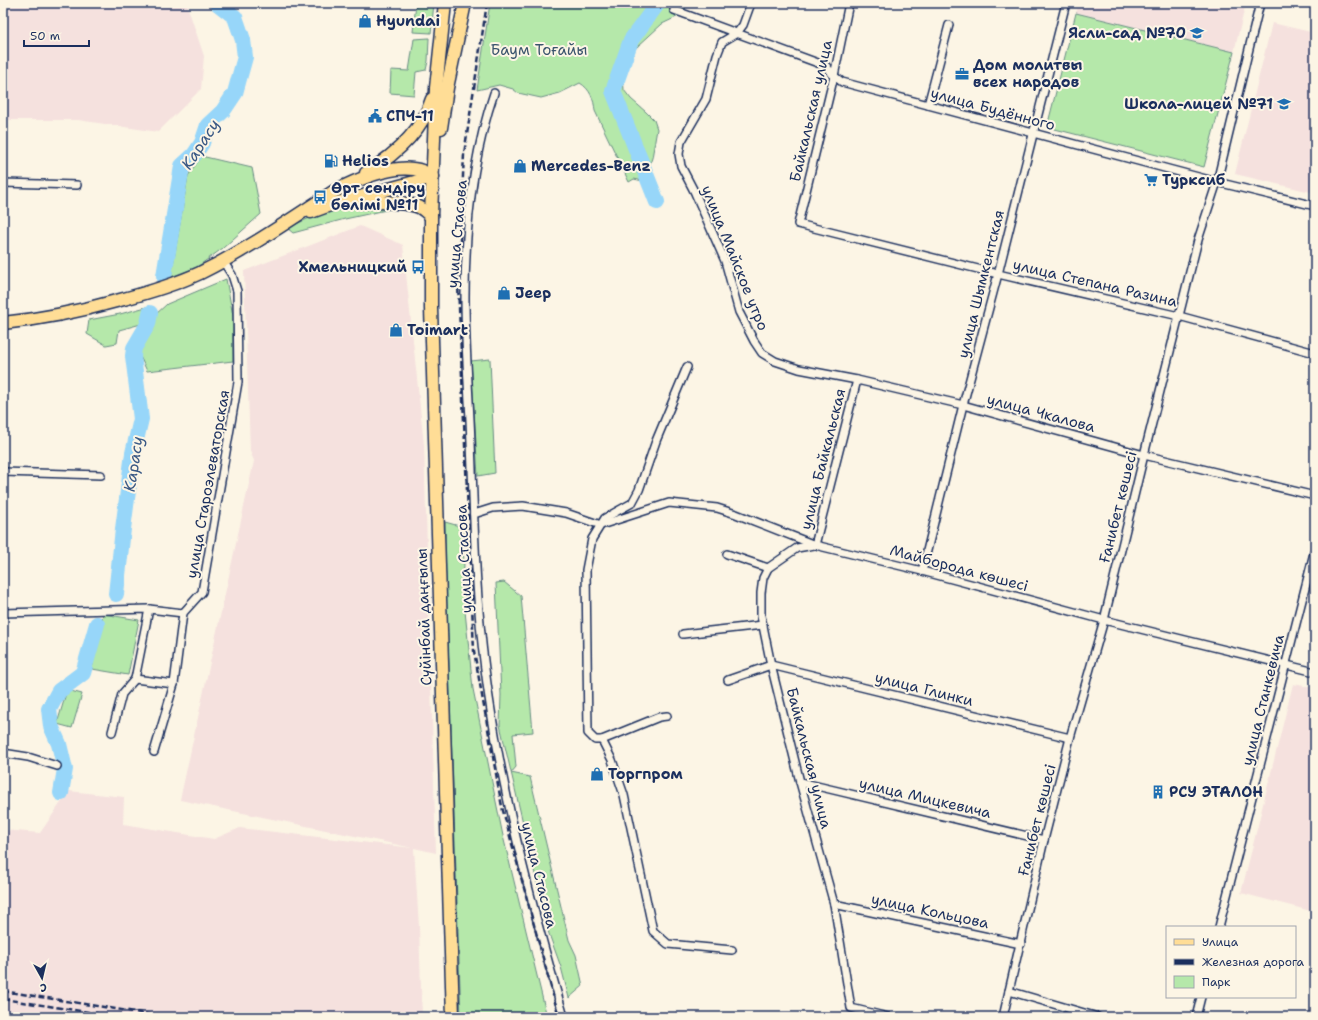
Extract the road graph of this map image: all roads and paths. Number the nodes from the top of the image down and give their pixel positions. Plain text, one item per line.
1 (445, 3) edge
2 (465, 3) edge
3 (751, 3) edge
4 (849, 3) edge
5 (1066, 3) edge
6 (1260, 3) edge
7 (674, 10) dead end
8 (949, 26) dead end
9 (737, 33) junction
10 (834, 76) junction
11 (436, 88) junction
12 (494, 93) dead end
13 (928, 105) junction
14 (1033, 133) junction
15 (433, 177) junction
16 (1217, 182) junction
17 (3, 183) edge
18 (350, 183) junction
19 (77, 185) dead end
20 (330, 205) junction
21 (1315, 206) edge
22 (432, 216) junction
23 (292, 218) junction
24 (798, 224) joint
25 (223, 261) junction
26 (998, 274) junction
27 (1179, 316) junction
28 (3, 323) edge
29 (762, 353) joint
30 (1315, 353) edge
31 (687, 368) dead end
32 (857, 380) junction
33 (963, 405) junction
34 (1144, 455) junction
35 (3, 472) edge
36 (101, 475) dead end
37 (1315, 496) edge
38 (474, 514) junction
39 (601, 525) junction
40 (815, 545) junction
41 (1315, 549) edge
42 (727, 554) dead end
43 (768, 568) junction
44 (922, 572) junction
45 (149, 609) junction
46 (3, 613) edge
47 (183, 613) junction
48 (1104, 620) junction
49 (763, 625) junction
50 (683, 634) dead end
51 (771, 665) junction
52 (1285, 665) junction
53 (1315, 672) edge
54 (135, 679) junction
55 (728, 680) dead end
56 (174, 684) junction
57 (667, 716) dead end
58 (112, 732) dead end
59 (1070, 738) junction
60 (602, 740) junction
61 (154, 752) dead end
62 (3, 753) edge
63 (57, 766) dead end
64 (800, 782) junction
65 (1044, 840) junction
66 (834, 904) junction
67 (1219, 926) edge
68 (1021, 944) junction
69 (732, 950) dead end
70 (1009, 991) junction
71 (1201, 998) edge
72 (453, 1017) edge
73 (564, 1017) edge
74 (888, 1017) edge
75 (1003, 1017) edge
76 (1098, 1017) edge
77 (1196, 1017) edge

1 - 11 main road
2 - 15 main road
3 - 9 street, улица Майское утро
4 - 10 street, Байкальская улица
5 - 14 street, улица Шымкентская
6 - 16 street, Ғанибет көшесі
7 - 9 street, улица Будённого
8 - 13 street
9 - 10 street, улица Будённого
9 - 29 street, улица Майское утро
10 - 13 street, улица Будённого
10 - 24 street, Байкальская улица
11 - 15 main road
11 - 18 main road
12 - 38 street, улица Стасова
13 - 14 street, улица Будённого
14 - 16 street, улица Будённого
14 - 26 street, улица Шымкентская
15 - 18 main road
15 - 20 main road
15 - 22 main road, Сүйінбай даңғылы
16 - 21 street, улица Будённого
16 - 27 street, Ғанибет көшесі
17 - 19 street
18 - 23 main road
20 - 22 main road
20 - 23 main road
22 - 72 main road, Сүйінбай даңғылы
23 - 25 main road
24 - 26 street, улица Степана Разина
25 - 28 main road
25 - 47 street, улица Староэлеваторская
26 - 27 street, улица Степана Разина
26 - 33 street, улица Шымкентская
27 - 30 street, улица Степана Разина
27 - 34 street, Ғанибет көшесі
29 - 32 street, улица Чкалова
31 - 39 street
32 - 33 street, улица Чкалова
32 - 40 street, улица Байкальская
33 - 34 street, улица Чкалова
33 - 44 street, улица Шымкентская
34 - 37 street, улица Чкалова
34 - 48 street, Ғанибет көшесі
35 - 36 street
38 - 39 street
38 - 73 street, улица Стасова
39 - 40 street, Майборода көшесі
39 - 60 street
40 - 43 street
40 - 44 street, Майборода көшесі
41 - 52 street, улица Станкевича
42 - 43 street
43 - 49 street, Байкальская улица
44 - 48 street, Майборода көшесі
45 - 46 street
45 - 47 street
45 - 54 street
47 - 56 street
48 - 52 street, Майборода көшесі
48 - 59 street, Ғанибет көшесі
49 - 50 street
49 - 51 street, Байкальская улица
51 - 55 street
51 - 59 street, улица Глинки
51 - 64 street, Байкальская улица
52 - 53 street, Майборода көшесі
52 - 67 street, улица Станкевича
54 - 56 street
54 - 58 street
56 - 61 street
57 - 60 street
59 - 65 street, Ғанибет көшесі
60 - 69 street
62 - 63 street
64 - 65 street, улица Мицкевича
64 - 66 street, Байкальская улица
65 - 68 street, Ғанибет көшесі
66 - 68 street, улица Кольцова
66 - 74 street, Байкальская улица
68 - 70 street, Ғанибет көшесі
70 - 75 street, Ғанибет көшесі
70 - 76 street
71 - 77 street

